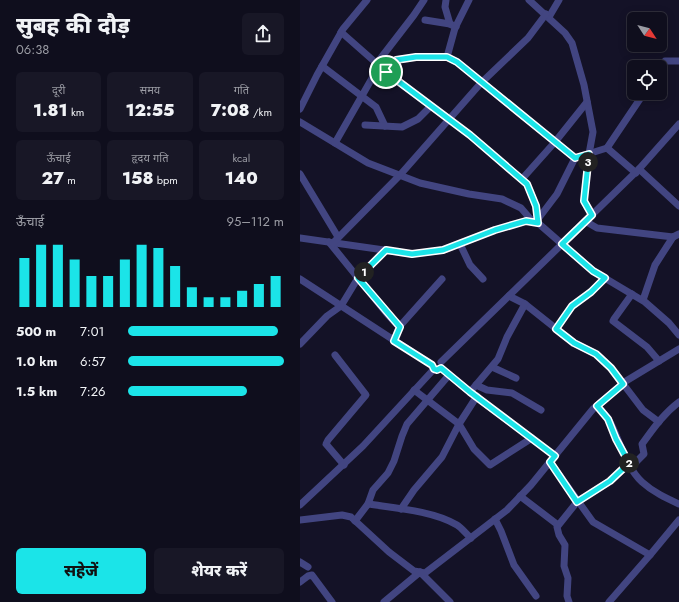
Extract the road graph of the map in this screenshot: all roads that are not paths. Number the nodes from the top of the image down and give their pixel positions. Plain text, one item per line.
1 (367, 0) edge
2 (424, 0) edge
3 (446, 0) edge
4 (469, 0) edge
5 (529, 0) edge
6 (559, 0) edge
7 (547, 16) junction
8 (425, 20) dead end
9 (453, 25) junction
10 (341, 32) junction
11 (447, 57) junction
12 (667, 61) edge
13 (679, 62) edge
14 (378, 65) junction
15 (322, 66) junction
16 (386, 72) junction
17 (481, 83) junction
18 (362, 95) junction
19 (639, 100) edge
20 (587, 102) junction
21 (432, 106) junction
22 (300, 109) edge
23 (449, 119) junction
24 (300, 122) edge
25 (679, 124) edge
26 (365, 125) dead end
27 (385, 126) junction
28 (555, 142) junction
29 (335, 143) junction
30 (608, 148) junction
31 (589, 154) junction
32 (575, 158) junction
33 (638, 171) junction
34 (300, 174) edge
35 (400, 176) junction
36 (522, 179) junction
37 (679, 206) edge
38 (592, 215) junction
39 (536, 221) junction
40 (585, 221) junction
41 (676, 235) edge
42 (300, 238) edge
43 (333, 241) junction
44 (460, 244) junction
45 (562, 244) junction
46 (386, 250) junction
47 (358, 278) junction
48 (605, 278) junction
49 (300, 279) edge
50 (442, 279) dead end
51 (484, 279) dead end
52 (632, 294) junction
53 (509, 296) junction
54 (643, 300) junction
55 (526, 304) junction
56 (341, 306) junction
57 (400, 327) junction
58 (556, 329) junction
59 (679, 335) edge
60 (394, 341) junction
61 (300, 344) edge
62 (679, 349) edge
63 (335, 355) dead end
64 (659, 361) junction
65 (437, 366) junction
66 (492, 367) junction
67 (449, 375) junction
68 (516, 378) dead end
69 (623, 384) junction
70 (476, 385) junction
71 (414, 390) junction
72 (470, 392) junction
73 (477, 396) junction
74 (428, 401) junction
75 (679, 402) edge
76 (597, 406) junction
77 (541, 410) dead end
78 (659, 422) junction
79 (459, 424) junction
80 (532, 438) junction
81 (555, 456) junction
82 (550, 462) junction
83 (344, 464) junction
84 (630, 465) junction
85 (520, 496) junction
86 (577, 502) junction
87 (368, 504) junction
88 (679, 504) edge
89 (300, 505) edge
90 (402, 509) junction
91 (495, 519) junction
92 (300, 520) edge
93 (679, 520) edge
94 (355, 521) junction
95 (558, 525) junction
96 (471, 538) junction
97 (650, 555) junction
98 (300, 562) edge
99 (308, 567) dead end
100 (420, 572) junction
101 (300, 582) edge
102 (536, 596) dead end
103 (389, 601) edge
104 (332, 602) edge
105 (450, 602) edge
106 (569, 602) edge
107 (609, 602) edge

1 - 10 street
2 - 14 street
3 - 9 street
4 - 9 street
5 - 7 street
6 - 7 street
7 - 17 street
7 - 20 street
8 - 9 street
9 - 11 street
10 - 14 street
10 - 15 street
11 - 16 street
11 - 17 street
12 - 13 street
14 - 16 street
14 - 18 street
15 - 18 street
15 - 22 street
16 - 21 street
17 - 23 street
17 - 28 street
18 - 27 street
18 - 29 street
19 - 30 street
20 - 28 street
20 - 31 street
21 - 23 street
21 - 27 street
23 - 35 street
23 - 36 street
24 - 29 street
25 - 33 street
26 - 27 street
28 - 32 street
28 - 36 street
29 - 35 street
30 - 31 street
30 - 33 street
31 - 32 street
31 - 38 street
32 - 39 street
33 - 37 street
33 - 38 street
34 - 43 street
35 - 39 street
35 - 43 street
36 - 39 street
38 - 40 street
39 - 44 street
39 - 45 street
40 - 41 street
40 - 45 street
41 - 54 street
42 - 43 street
43 - 46 street
43 - 47 street
44 - 46 street
44 - 51 street
45 - 48 street
45 - 53 street
46 - 47 street
47 - 56 street
47 - 57 street
48 - 52 street
48 - 58 street
49 - 56 street
50 - 57 street
52 - 54 street
52 - 64 street
53 - 55 street
53 - 65 street
54 - 59 street
55 - 58 street
55 - 66 street
56 - 60 street
56 - 61 street
57 - 60 street
58 - 69 street
60 - 65 street
62 - 64 street
63 - 83 street
64 - 69 street
65 - 67 street
65 - 71 street
66 - 68 street
66 - 70 street
67 - 72 street
67 - 74 street
69 - 76 street
69 - 78 street
70 - 72 street
70 - 77 street
71 - 74 street
71 - 83 street
72 - 73 street
73 - 79 street
73 - 80 street
74 - 79 street
74 - 87 street
75 - 78 street
76 - 81 street
76 - 84 street
78 - 84 street
79 - 80 street
79 - 90 street
80 - 81 street
81 - 82 street
82 - 85 street
82 - 86 street
83 - 89 street
84 - 86 street
84 - 88 street
85 - 91 street
85 - 95 street
86 - 95 street
86 - 97 street
87 - 90 street
87 - 94 street
90 - 96 street
91 - 96 street
91 - 102 street
92 - 94 street
93 - 97 street
94 - 100 street
95 - 106 street
96 - 100 street
97 - 107 street
98 - 99 street
100 - 103 street
100 - 105 street
101 - 104 street

